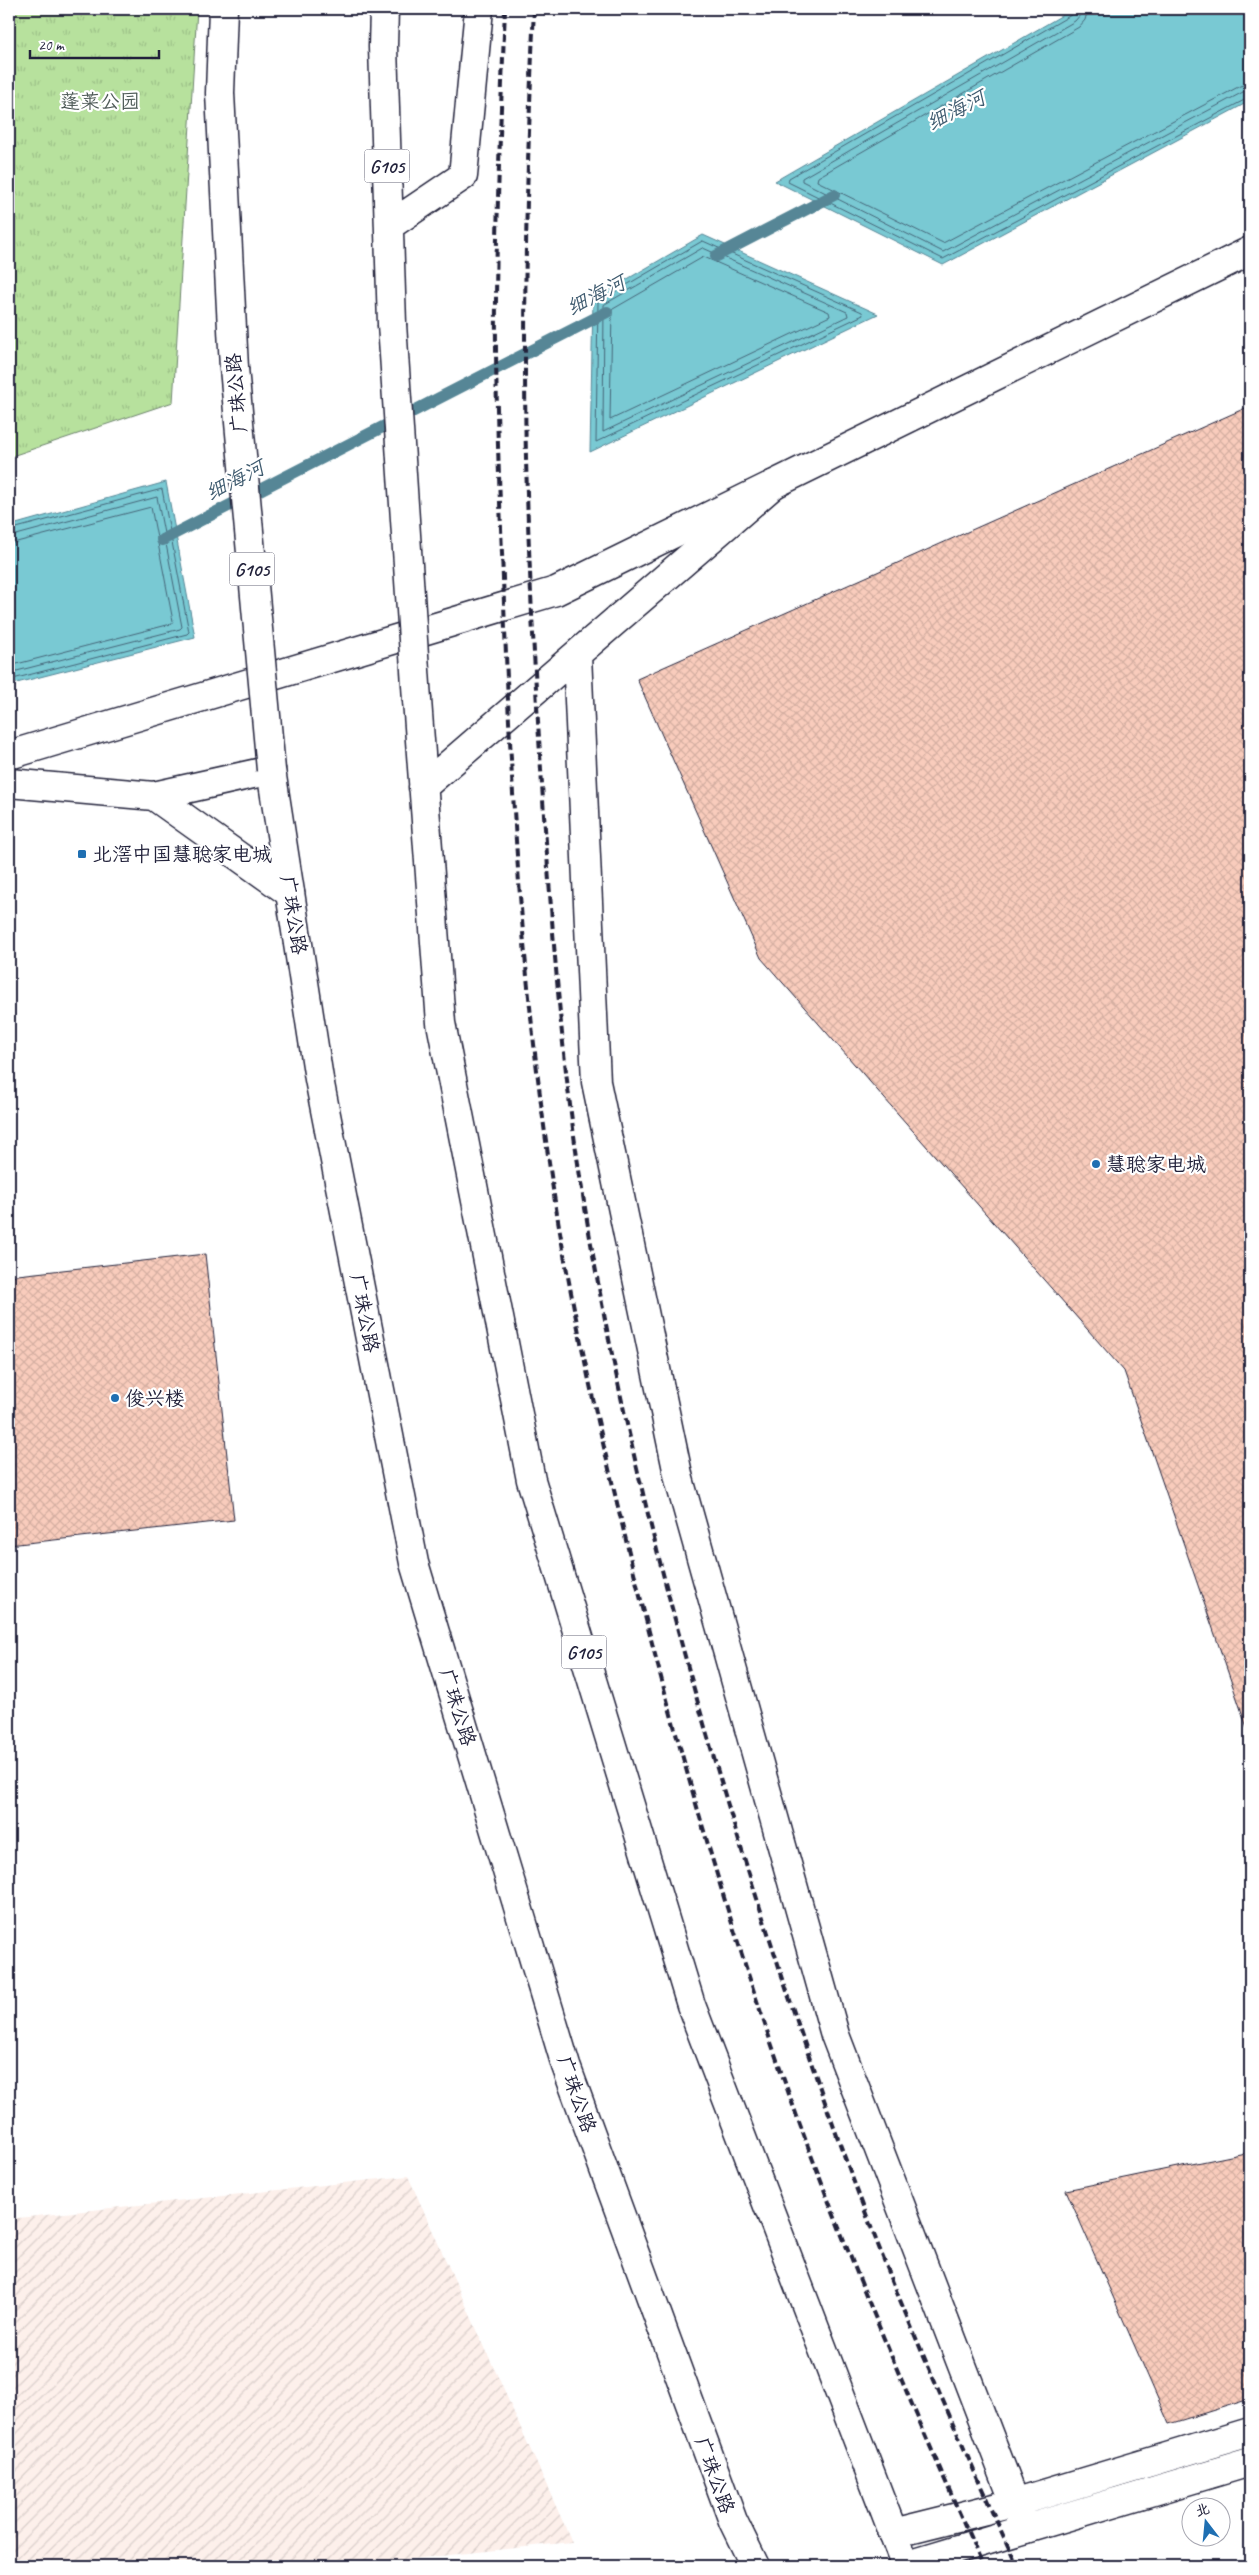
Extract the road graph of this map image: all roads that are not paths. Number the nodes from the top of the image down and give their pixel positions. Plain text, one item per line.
1 (223, 9) edge
2 (384, 9) edge
3 (479, 9) edge
4 (389, 226) junction
5 (1250, 251) edge
6 (774, 484) junction
7 (577, 655) junction
8 (9, 755) edge
9 (271, 770) junction
10 (9, 783) edge
11 (423, 787) junction
12 (154, 796) junction
13 (290, 893) junction
14 (1250, 2432) edge
15 (1250, 2462) edge
16 (1014, 2503) junction
17 (1025, 2529) junction
18 (893, 2533) junction
19 (755, 2566) edge
20 (905, 2566) edge

1 - 9 main road, 广珠公路 / G105, bridge
2 - 4 main road, G105
3 - 4 main road
4 - 11 main road, G105, bridge
5 - 6 main road
6 - 7 main road
6 - 8 main road
7 - 11 main road
7 - 16 main road
9 - 12 main road
9 - 13 main road, 广珠公路 / G105
10 - 12 main road
11 - 18 main road, G105
12 - 13 main road
13 - 19 main road, 广珠公路 / G105
14 - 16 main road
15 - 17 main road
16 - 17 main road
16 - 18 main road
17 - 20 main road
18 - 20 main road, G105

